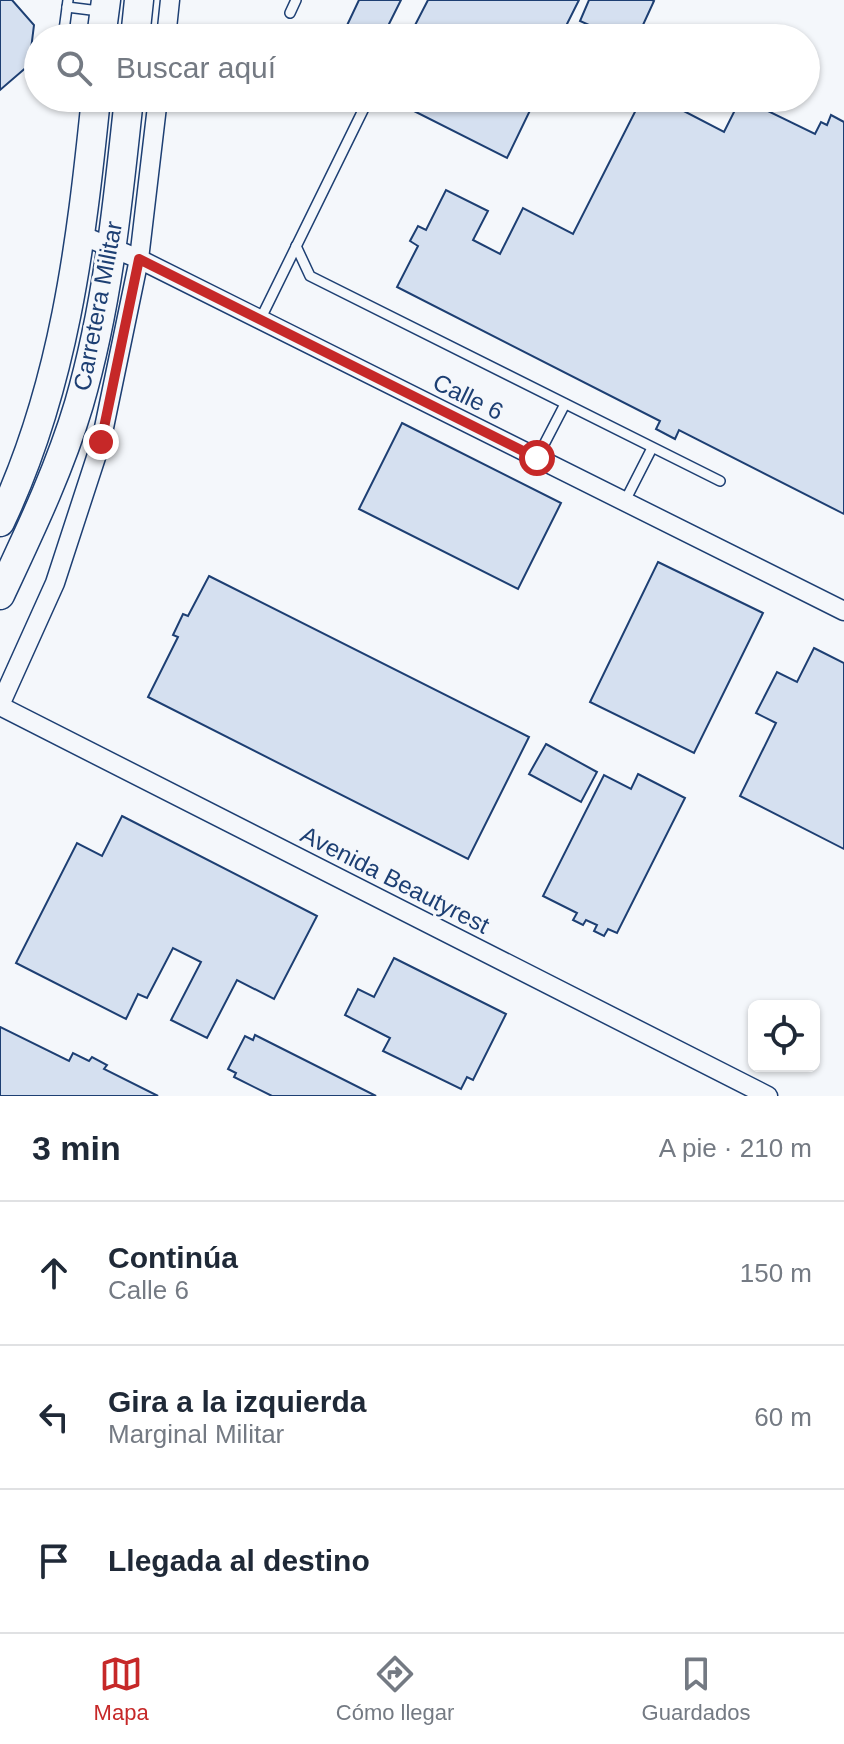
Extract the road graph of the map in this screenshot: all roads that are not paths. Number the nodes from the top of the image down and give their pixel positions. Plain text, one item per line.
1 (139, 0) edge
2 (170, 0) edge
3 (296, 0) edge
4 (67, 3) edge
5 (290, 13) dead end
6 (104, 17) edge
7 (65, 24) edge
8 (136, 24) edge
9 (167, 24) edge
10 (94, 112) edge
11 (129, 112) edge
12 (155, 112) edge
13 (362, 112) edge
14 (81, 235) junction
15 (296, 246) junction
16 (126, 254) junction
17 (260, 320) junction
18 (565, 404) junction
19 (652, 448) junction
20 (537, 458) junction
21 (720, 481) dead end
22 (624, 502) junction
23 (0, 522) edge
24 (0, 595) edge
25 (844, 611) edge
26 (0, 706) edge
27 (768, 1096) edge

1 - 8 main road
2 - 9 street
3 - 5 lane
4 - 6 lane
4 - 7 lane
10 - 14 main road, Carretera Militar
11 - 16 main road, Carretera Militar
12 - 16 street
13 - 15 lane
14 - 16 street, Calle 6
14 - 23 main road, Carretera Militar
15 - 17 lane
15 - 18 lane
16 - 17 street, Calle 6
16 - 24 main road, Carretera Militar
16 - 26 street
17 - 20 street, Calle 6
18 - 19 lane
18 - 20 lane
19 - 21 lane
19 - 22 lane
20 - 22 street, Calle 6
22 - 25 street, Calle 6
26 - 27 street, Avenida Beautyrest

